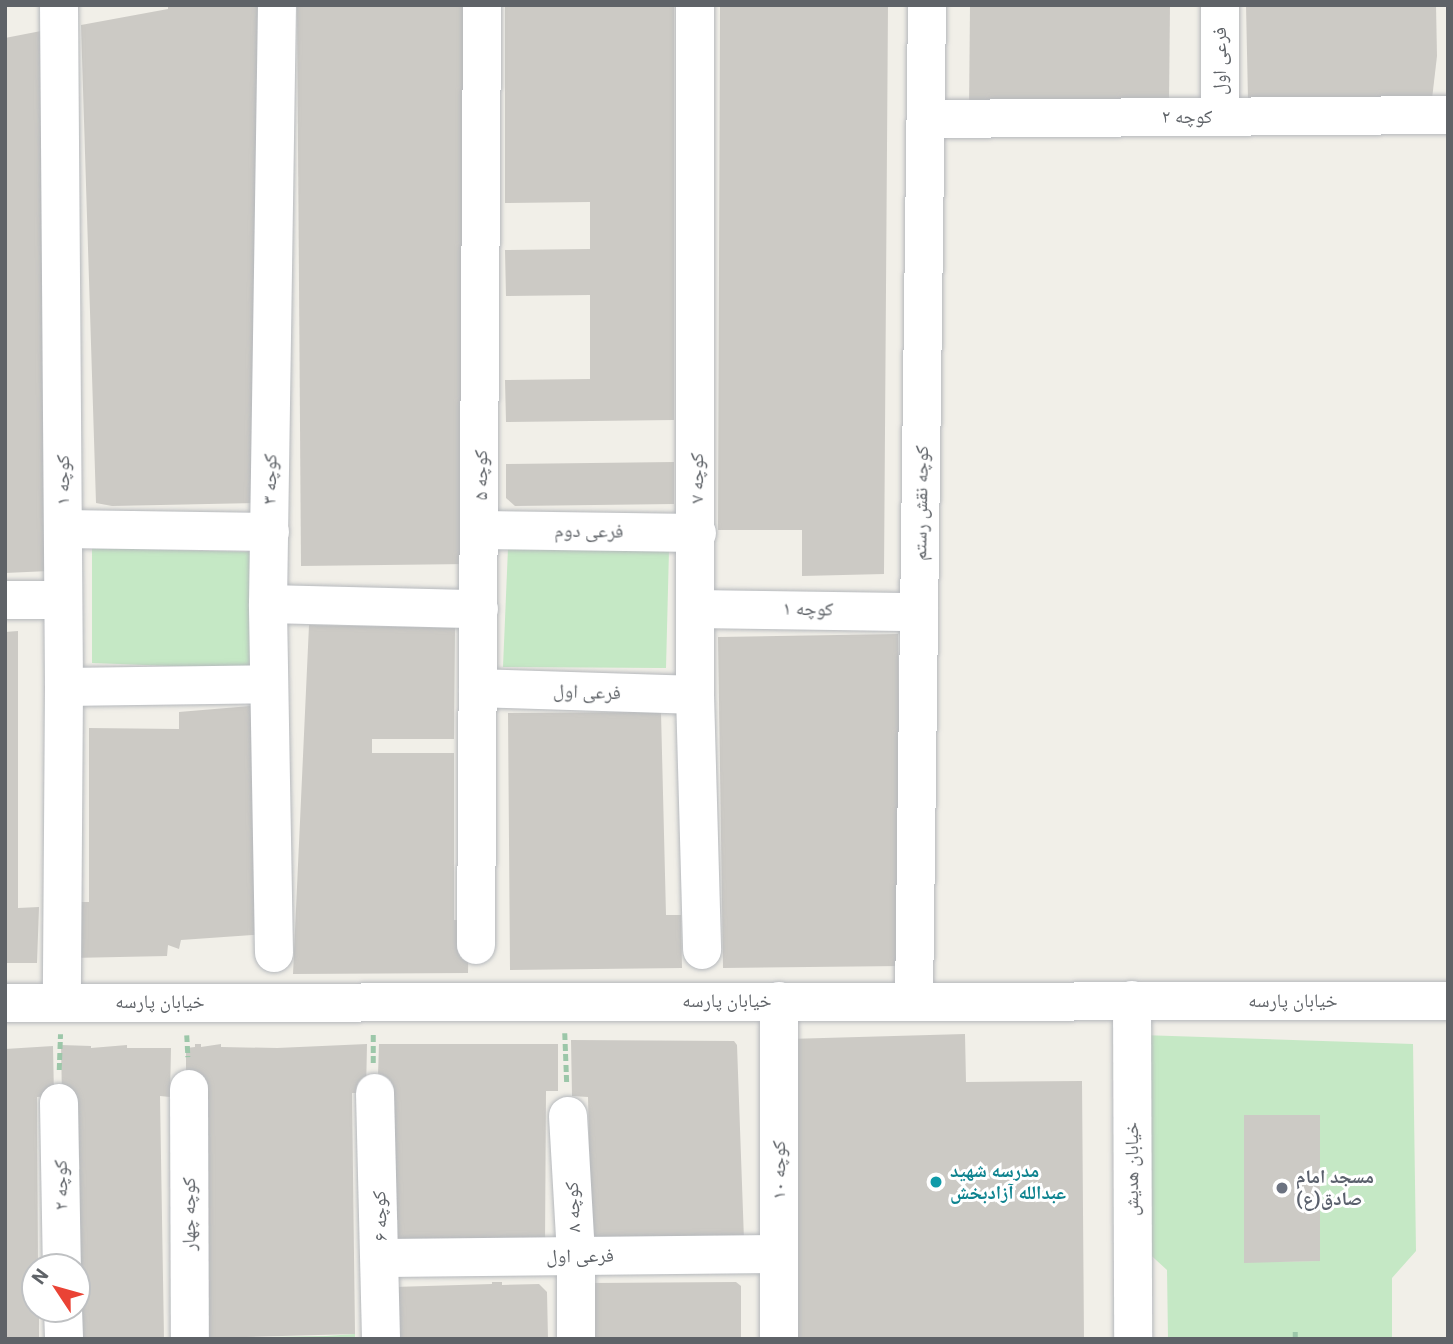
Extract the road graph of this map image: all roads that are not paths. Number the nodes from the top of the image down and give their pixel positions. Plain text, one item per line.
1 (59, 5) edge
2 (277, 5) edge
3 (482, 5) edge
4 (695, 5) edge
5 (927, 5) edge
6 (1220, 5) edge
7 (1448, 115) edge
8 (1220, 117) junction
9 (926, 119) junction
10 (63, 529) junction
11 (481, 530) junction
12 (270, 532) junction
13 (697, 533) junction
14 (5, 600) edge
15 (62, 600) junction
16 (268, 604) junction
17 (479, 609) junction
18 (696, 609) junction
19 (919, 612) junction
20 (268, 684) junction
21 (64, 687) junction
22 (478, 688) junction
23 (695, 695) junction
24 (476, 945) dead end
25 (702, 950) dead end
26 (274, 953) dead end
27 (914, 1000) junction
28 (1132, 1000) junction
29 (779, 1001) junction
30 (1448, 1001) edge
31 (5, 1003) edge
32 (62, 1003) junction
33 (189, 1089) road end
34 (375, 1093) road end
35 (60, 1102) road end
36 (568, 1116) road end
37 (62, 1253) edge
38 (779, 1254) junction
39 (576, 1256) junction
40 (382, 1258) junction
41 (190, 1339) edge
42 (381, 1339) edge
43 (576, 1339) edge
44 (779, 1339) edge
45 (1133, 1339) edge

1 - 10 street, کوچه ۱
2 - 12 street, کوچه ۳
3 - 11 street, کوچه ۵
4 - 13 street, کوچه ۷
5 - 9 street, کوچه نقش رستم
6 - 8 street, فرعی اول
7 - 8 street, کوچه ۲
8 - 9 street, کوچه ۲
9 - 19 street, کوچه نقش رستم
10 - 12 street
10 - 15 street, کوچه ۱
11 - 13 street, فرعی دوم
11 - 17 street, کوچه ۵
12 - 16 street, کوچه ۳
13 - 18 street, کوچه ۷
14 - 15 street
15 - 21 street, کوچه ۱
16 - 17 street
16 - 20 street, کوچه ۳
17 - 22 street, کوچه ۵
18 - 19 street, کوچه ۱
18 - 23 street, کوچه ۷
19 - 27 street, کوچه نقش رستم
20 - 21 street
20 - 26 street, کوچه ۳
21 - 32 street, کوچه ۱
22 - 23 street, فرعی اول
22 - 24 street, کوچه ۵
23 - 25 street, کوچه ۷
27 - 28 street, خیابان پارسه
27 - 29 street, خیابان پارسه
28 - 30 street, خیابان پارسه
28 - 45 street, خیابان هدیش
29 - 32 street, خیابان پارسه
29 - 38 street, کوچه ۱۰
31 - 32 street, خیابان پارسه
33 - 41 street, کوچه چهار
34 - 40 street, کوچه ۶
35 - 37 street, کوچه ۲
36 - 39 street, کوچه ۸
38 - 39 street, فرعی اول
38 - 44 street, کوچه ۱۰
39 - 40 street, فرعی اول
39 - 43 street, کوچه ۸
40 - 42 street, کوچه ۶

